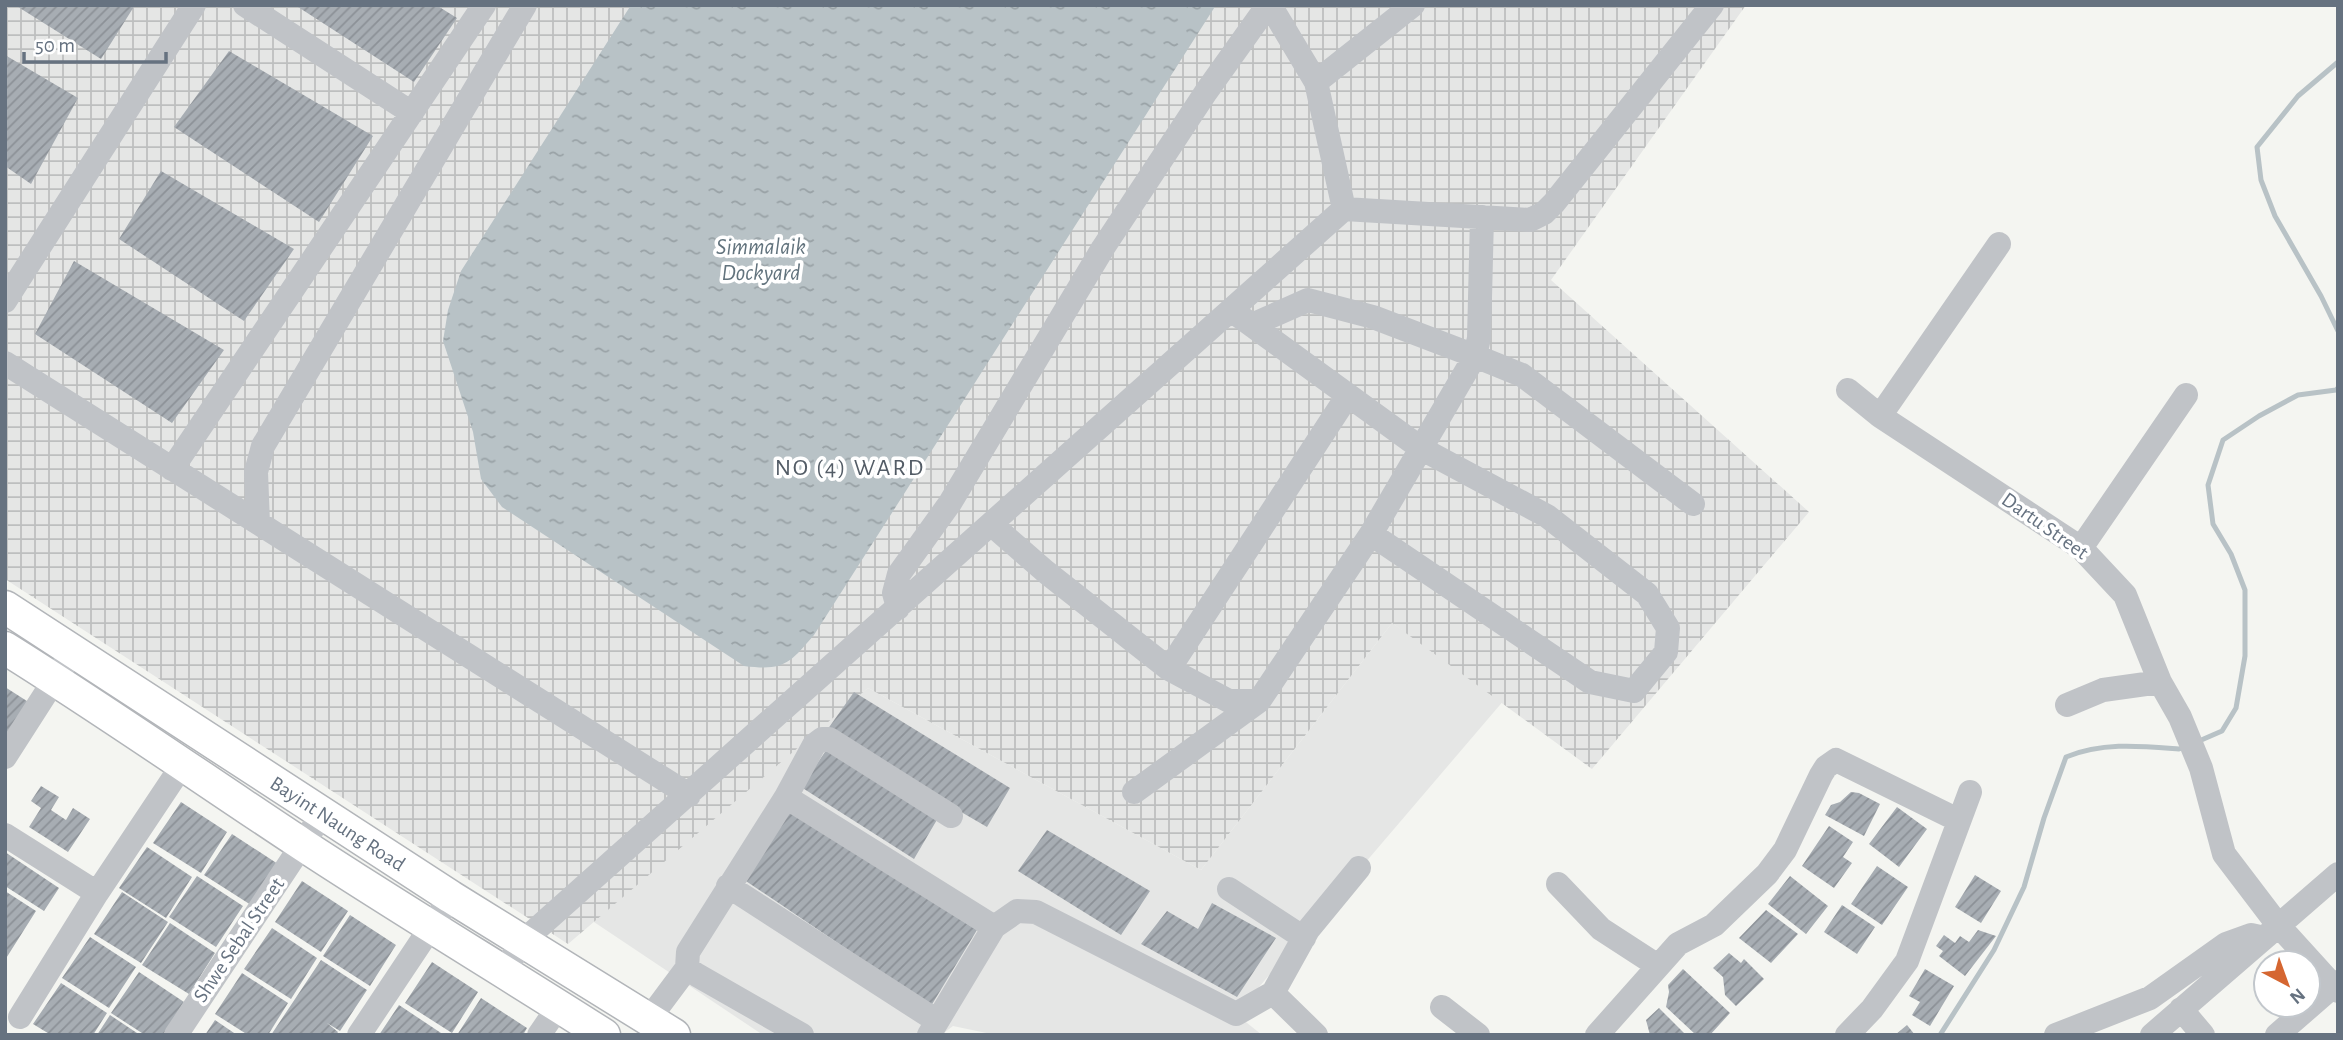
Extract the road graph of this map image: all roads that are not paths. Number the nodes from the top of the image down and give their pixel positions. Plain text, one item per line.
1 (194, 5) edge
2 (245, 5) edge
3 (484, 5) edge
4 (525, 5) edge
5 (1269, 5) edge
6 (1413, 5) edge
7 (1712, 5) edge
8 (1316, 82) junction
9 (412, 113) junction
10 (1344, 209) junction
11 (1482, 217) junction
12 (1999, 244) dead end
13 (5, 301) edge
14 (1231, 310) junction
15 (1251, 325) junction
16 (1475, 356) junction
17 (5, 363) edge
18 (1848, 390) dead end
19 (1348, 395) junction
20 (2186, 395) dead end
21 (1880, 416) junction
22 (1422, 449) junction
23 (172, 469) junction
24 (1693, 504) dead end
25 (258, 523) junction
26 (991, 524) junction
27 (1371, 534) junction
28 (2081, 548) junction
29 (5, 607) edge
30 (898, 608) junction
31 (5, 648) edge
32 (73, 651) junction
33 (1169, 669) junction
34 (55, 679) junction
35 (2160, 682) junction
36 (1259, 701) junction
37 (2067, 705) dead end
38 (5, 757) edge
39 (183, 764) junction
40 (1134, 792) dead end
41 (1970, 792) dead end
42 (689, 795) junction
43 (786, 797) junction
44 (323, 813) junction
45 (951, 816) dead end
46 (1958, 820) junction
47 (5, 835) edge
48 (302, 845) junction
49 (1359, 869) dead end
50 (2338, 874) edge
51 (1558, 884) dead end
52 (728, 886) junction
53 (1229, 890) dead end
54 (97, 893) junction
55 (451, 897) junction
56 (430, 926) junction
57 (994, 928) junction
58 (2270, 932) junction
59 (1304, 938) junction
60 (522, 942) junction
61 (1658, 966) junction
62 (687, 968) junction
63 (503, 973) junction
64 (2336, 986) edge
65 (1273, 993) junction
66 (559, 1006) junction
67 (2181, 1009) junction
68 (20, 1017) dead end
69 (661, 1027) edge
70 (933, 1028) edge
71 (176, 1035) edge
72 (359, 1035) edge
73 (540, 1035) edge
74 (604, 1035) edge
75 (802, 1035) edge
76 (1316, 1035) edge
77 (1597, 1035) edge
78 (1847, 1035) edge
79 (2056, 1035) edge
80 (2152, 1035) edge
81 (2203, 1035) edge
82 (2277, 1035) edge

1 - 13 street
2 - 9 street
3 - 9 street
4 - 25 street
5 - 8 street
5 - 30 street
6 - 8 street
7 - 11 street
8 - 10 street
9 - 23 street
10 - 11 street
10 - 14 street
11 - 16 street
12 - 21 street
14 - 15 street
14 - 26 street
15 - 16 street
15 - 19 street
16 - 22 street
16 - 24 street
17 - 23 street
18 - 21 street, Dartu Street
19 - 22 street
19 - 33 street
20 - 28 street
21 - 28 street, Dartu Street
22 - 27 street
22 - 27 street
23 - 25 street
25 - 42 street
26 - 30 street
26 - 33 street
27 - 36 street
28 - 35 street, Dartu Street
29 - 32 main road, Bayint Naung Road
30 - 42 street
31 - 34 main road, Bayint Naung Road
32 - 34 street
32 - 44 main road, Bayint Naung Road
33 - 36 street
34 - 38 street
34 - 39 main road, Bayint Naung Road
35 - 37 street
35 - 58 street, Dartu Street
36 - 40 street
39 - 48 main road, Bayint Naung Road
39 - 54 street
41 - 46 street
42 - 60 street
43 - 45 street
43 - 52 street
43 - 57 street
44 - 48 street, Shwe Sebal Street
44 - 55 main road, Bayint Naung Road
46 - 61 street
46 - 78 street
47 - 54 street
48 - 56 main road, Bayint Naung Road
48 - 71 street, Shwe Sebal Street
49 - 59 street
50 - 58 street
51 - 61 street
52 - 62 street
52 - 70 street
53 - 59 street
54 - 68 street
55 - 56 street
55 - 60 main road, Bayint Naung Road
56 - 63 main road, Bayint Naung Road
56 - 72 street
57 - 65 street
57 - 70 street
58 - 64 street
58 - 67 street
58 - 79 street
59 - 65 street
60 - 63 street
60 - 69 main road, Bayint Naung Road
61 - 77 street
62 - 69 street
62 - 75 street
63 - 66 main road, Bayint Naung Road
64 - 82 street
65 - 76 street
66 - 73 street
66 - 74 main road, Bayint Naung Road
67 - 80 street
67 - 81 street

